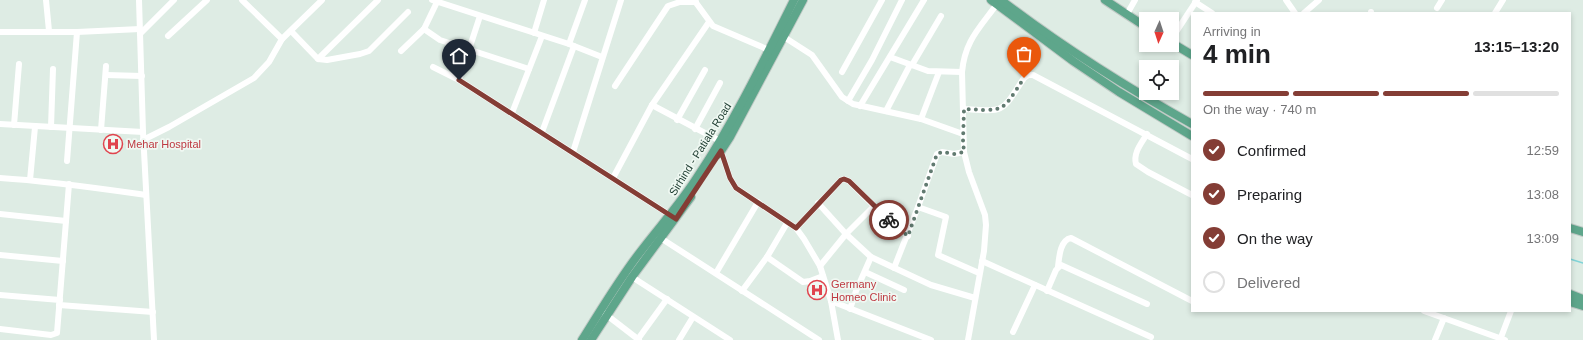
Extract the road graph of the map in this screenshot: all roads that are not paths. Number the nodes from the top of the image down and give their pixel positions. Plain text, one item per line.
1 (46, 0) edge
2 (139, 0) edge
3 (174, 0) edge
4 (207, 0) edge
5 (242, 0) edge
6 (322, 0) edge
7 (378, 0) edge
8 (542, 0) edge
9 (585, 0) edge
10 (621, 0) edge
11 (794, 0) edge
12 (803, 0) edge
13 (882, 0) edge
14 (902, 0) edge
15 (924, 0) edge
16 (1105, 0) edge
17 (1135, 0) edge
18 (1286, 0) edge
19 (1319, 0) edge
20 (1442, 0) edge
21 (1503, 0) edge
22 (434, 1) edge
23 (695, 1) edge
24 (997, 1) edge
25 (1196, 1) edge
26 (1437, 8) dead end
27 (408, 12) dead end
28 (1211, 12) edge
29 (1292, 12) edge
30 (1305, 12) edge
31 (1496, 12) edge
32 (1127, 14) junction
33 (480, 16) junction
34 (941, 16) dead end
35 (709, 22) junction
36 (1139, 22) edge
37 (1179, 27) edge
38 (424, 29) junction
39 (49, 31) junction
40 (291, 31) junction
41 (0, 32) edge
42 (77, 32) junction
43 (140, 32) junction
44 (534, 33) junction
45 (168, 36) dead end
46 (542, 36) junction
47 (784, 37) junction
48 (282, 39) junction
49 (572, 45) junction
50 (1179, 47) edge
51 (468, 50) junction
52 (769, 50) junction
53 (401, 51) dead end
54 (1191, 54) edge
55 (890, 56) junction
56 (602, 57) junction
57 (318, 59) junction
58 (19, 64) dead end
59 (911, 65) junction
60 (106, 66) dead end
61 (433, 67) dead end
62 (53, 69) dead end
63 (529, 69) junction
64 (705, 70) dead end
65 (842, 72) dead end
66 (939, 72) junction
67 (962, 72) junction
68 (106, 75) junction
69 (142, 76) junction
70 (459, 80) junction
71 (720, 82) dead end
72 (615, 86) dead end
73 (848, 101) junction
74 (652, 105) junction
75 (860, 106) junction
76 (964, 109) junction
77 (886, 111) junction
78 (512, 113) junction
79 (921, 119) junction
80 (677, 120) junction
81 (1191, 123) edge
82 (0, 124) edge
83 (14, 125) junction
84 (35, 127) junction
85 (52, 128) junction
86 (70, 129) junction
87 (695, 129) junction
88 (102, 130) junction
89 (143, 132) junction
90 (542, 132) junction
91 (963, 134) junction
92 (1147, 134) junction
93 (1191, 135) edge
94 (144, 140) junction
95 (720, 141) junction
96 (721, 151) junction
97 (573, 152) junction
98 (964, 152) junction
99 (1191, 158) edge
100 (67, 161) dead end
101 (0, 178) edge
102 (613, 178) junction
103 (30, 180) junction
104 (69, 184) junction
105 (1191, 194) edge
106 (146, 195) junction
107 (758, 202) junction
108 (818, 203) junction
109 (874, 206) junction
110 (918, 208) junction
111 (0, 214) edge
112 (673, 217) junction
113 (66, 221) junction
114 (788, 223) junction
115 (796, 228) junction
116 (1571, 228) edge
117 (1583, 232) edge
118 (846, 234) junction
119 (657, 236) junction
120 (908, 236) junction
121 (0, 255) edge
122 (767, 257) junction
123 (871, 257) junction
124 (64, 261) junction
125 (982, 261) junction
126 (820, 266) junction
127 (1058, 267) junction
128 (894, 268) junction
129 (865, 272) junction
130 (979, 273) junction
131 (716, 274) junction
132 (823, 276) junction
133 (632, 277) junction
134 (1035, 285) junction
135 (904, 290) dead end
136 (742, 291) junction
137 (1047, 291) junction
138 (1571, 294) edge
139 (0, 295) edge
140 (975, 298) junction
141 (667, 299) junction
142 (1583, 299) edge
143 (831, 301) junction
144 (1191, 301) edge
145 (1571, 302) edge
146 (59, 303) junction
147 (1147, 304) dead end
148 (1583, 306) edge
149 (850, 309) junction
150 (600, 310) junction
151 (153, 312) junction
152 (1427, 312) edge
153 (1511, 312) edge
154 (608, 315) junction
155 (693, 317) junction
156 (1444, 318) junction
157 (0, 329) edge
158 (1013, 332) dead end
159 (1151, 337) dead end
160 (721, 338) edge
161 (595, 339) edge
162 (154, 340) edge
163 (582, 340) edge
164 (638, 340) edge
165 (679, 340) edge
166 (730, 340) edge
167 (819, 340) edge
168 (838, 340) edge
169 (931, 340) edge
170 (968, 340) edge
171 (1435, 340) edge
172 (1502, 340) edge

1 - 39 street
2 - 43 street
3 - 43 street
4 - 45 street
5 - 48 street
6 - 40 street
7 - 57 street
8 - 44 street
9 - 49 street
10 - 56 street
11 - 52 main road, Sirhind - Patiala Road
12 - 47 main road
13 - 65 street
14 - 73 street
15 - 55 street
16 - 32 main road
17 - 32 street
18 - 29 street
19 - 30 street
20 - 26 street
21 - 31 street
22 - 33 street
22 - 38 street
23 - 35 street
23 - 72 street
24 - 67 street
24 - 81 main road
24 - 93 main road
25 - 28 street
25 - 37 street
27 - 57 street
32 - 36 main road
33 - 44 street
33 - 51 street
34 - 59 street
35 - 52 street
35 - 74 street
38 - 51 street
38 - 53 street
39 - 41 street
39 - 42 street
40 - 48 street
40 - 57 street
42 - 43 street
42 - 86 street
43 - 69 street
44 - 46 street
46 - 49 street
46 - 63 street
47 - 73 street
47 - 96 main road
48 - 94 street
49 - 56 street
49 - 90 street
50 - 54 main road
51 - 63 street
51 - 70 street
52 - 95 main road, Sirhind - Patiala Road
55 - 59 street
55 - 75 street
56 - 97 street
58 - 83 street
59 - 66 street
59 - 77 street
60 - 68 street
61 - 70 street
62 - 85 street
63 - 78 street
64 - 80 street
66 - 67 street
66 - 79 street
67 - 76 street
68 - 69 street
68 - 88 street
69 - 89 street
70 - 78 street
71 - 87 street
73 - 75 street
74 - 80 street
74 - 102 street
75 - 77 street
76 - 91 street
76 - 92 street
77 - 79 street
78 - 90 street
79 - 91 street
80 - 87 street
82 - 83 street
83 - 84 street
84 - 85 street
84 - 103 street
85 - 86 street
86 - 88 street
86 - 100 street
87 - 95 street
88 - 89 street
89 - 94 street
90 - 97 street
91 - 98 street
92 - 99 street
92 - 105 street
94 - 106 street
95 - 112 main road, Sirhind - Patiala Road
96 - 107 street
96 - 112 main road
97 - 102 street
98 - 110 street
98 - 125 street
101 - 103 street
102 - 112 street
103 - 104 street
104 - 106 street
104 - 113 street
106 - 151 street
107 - 114 street
107 - 131 street
108 - 109 street
108 - 115 street
108 - 118 street
109 - 118 street
109 - 120 street
110 - 120 street
110 - 130 street
111 - 113 street
112 - 119 main road
113 - 124 street
114 - 115 street
114 - 122 street
115 - 126 street
116 - 117 main road
118 - 123 street
118 - 126 street
119 - 131 street
119 - 133 main road
119 - 150 main road
120 - 128 street
121 - 124 street
122 - 132 street
122 - 136 street
123 - 128 street
123 - 129 street
124 - 146 street
125 - 130 street
125 - 134 street
126 - 132 street
127 - 137 street
127 - 144 street
127 - 147 street
128 - 140 street
129 - 135 street
129 - 149 street
130 - 140 street
131 - 136 street
132 - 143 street
133 - 141 street
133 - 154 main road
134 - 137 street
134 - 158 street
136 - 167 street
137 - 159 street
138 - 142 main road
139 - 146 street
140 - 170 street
141 - 155 street
141 - 164 street
143 - 149 street
143 - 168 street
145 - 148 main road
146 - 151 street
146 - 157 street
149 - 169 street
150 - 154 street
150 - 163 main road
151 - 162 street
152 - 156 street
153 - 172 street
154 - 161 main road
154 - 164 street
155 - 160 street
155 - 165 street
156 - 171 street
156 - 172 street
160 - 166 street

